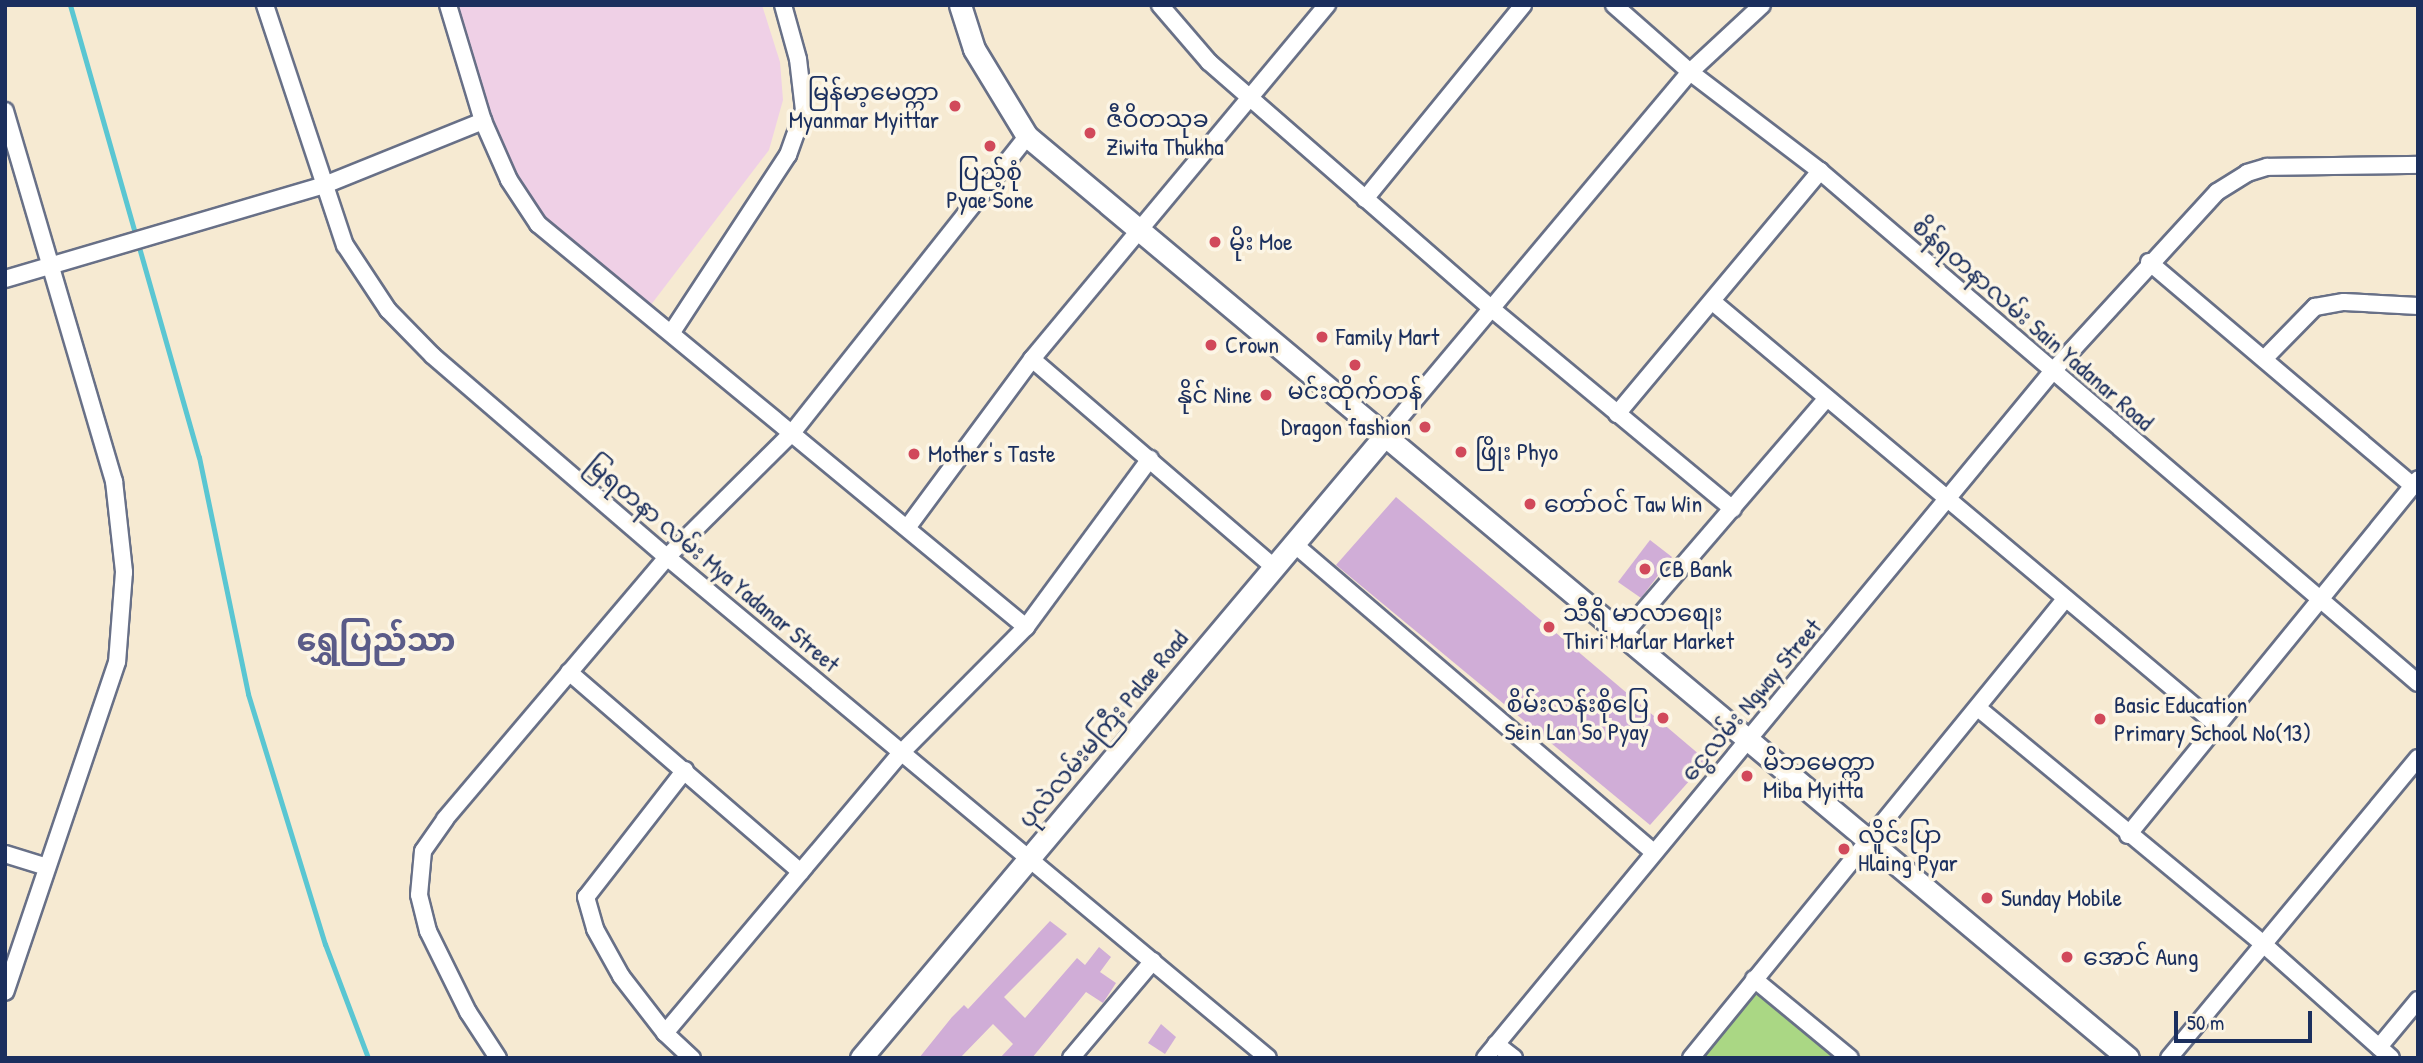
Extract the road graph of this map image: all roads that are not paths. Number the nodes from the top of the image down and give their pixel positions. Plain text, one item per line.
1 (265, 5) edge
2 (448, 5) edge
3 (783, 5) edge
4 (960, 5) edge
5 (1160, 5) edge
6 (1327, 5) edge
7 (1523, 5) edge
8 (1614, 5) edge
9 (1762, 5) edge
10 (1690, 72) junction
11 (1249, 97) junction
12 (5, 111) edge
13 (483, 121) junction
14 (1027, 136) junction
15 (2418, 165) edge
16 (1820, 171) junction
17 (323, 186) junction
18 (1364, 199) junction
19 (1141, 231) junction
20 (2150, 262) junction
21 (54, 265) junction
22 (5, 279) edge
23 (1713, 302) junction
24 (2418, 306) edge
25 (1492, 309) junction
26 (672, 332) junction
27 (1032, 359) junction
28 (2264, 359) junction
29 (2052, 372) junction
30 (1827, 398) junction
31 (1618, 414) junction
32 (792, 433) junction
33 (1386, 434) junction
34 (1150, 459) junction
35 (2415, 482) edge
36 (1947, 498) junction
37 (1733, 509) junction
38 (907, 528) junction
39 (1294, 544) junction
40 (667, 557) junction
41 (1274, 567) junction
42 (2066, 598) junction
43 (2320, 599) junction
44 (1026, 627) junction
45 (1624, 634) junction
46 (569, 672) junction
47 (2418, 682) edge
48 (1978, 708) junction
49 (2217, 725) junction
50 (1748, 739) junction
51 (902, 752) junction
52 (2418, 758) edge
53 (685, 770) junction
54 (2128, 835) junction
55 (1871, 841) junction
56 (5, 853) edge
57 (1654, 853) junction
58 (1030, 857) junction
59 (47, 867) junction
60 (801, 872) junction
61 (2261, 942) junction
62 (1153, 961) junction
63 (1754, 979) junction
64 (5, 992) edge
65 (2418, 1000) edge
66 (665, 1032) junction
67 (1496, 1044) junction
68 (2385, 1053) edge
69 (498, 1058) edge
70 (692, 1058) edge
71 (861, 1058) edge
72 (1070, 1058) edge
73 (1268, 1058) edge
74 (1485, 1058) edge
75 (1514, 1058) edge
76 (1690, 1058) edge
77 (1850, 1058) edge
78 (2128, 1058) edge
79 (2169, 1058) edge

1 - 17 street, မြရတနာ လမ်း Mya Yadanar Street
2 - 13 street
3 - 26 street
4 - 14 street
5 - 11 street
6 - 11 street
7 - 18 street
8 - 10 street, စိန်ရတနာလမ်း Sain Yadanar Road
9 - 10 street
10 - 16 street, စိန်ရတနာလမ်း Sain Yadanar Road
10 - 25 street
11 - 18 street
11 - 19 street
12 - 21 street
13 - 17 street
13 - 26 street
14 - 19 street
14 - 32 street
15 - 20 street, ငွေလမ်း Ngway Street
16 - 23 street
16 - 29 street, စိန်ရတနာလမ်း Sain Yadanar Road
17 - 21 street
17 - 40 street, မြရတနာ လမ်း Mya Yadanar Street
18 - 25 street
19 - 27 street
19 - 33 street
20 - 28 street
20 - 29 street, ငွေလမ်း Ngway Street
21 - 22 street
21 - 59 street
23 - 30 street
23 - 31 street
24 - 28 street
25 - 31 street
25 - 33 street
26 - 32 street
27 - 34 street
27 - 38 street
28 - 35 street
29 - 36 street, ငွေလမ်း Ngway Street
29 - 43 street, စိန်ရတနာလမ်း Sain Yadanar Road
30 - 36 street
30 - 37 street
31 - 37 street
32 - 38 street
32 - 40 street
33 - 39 street, ပုလဲလမ်းမကြီး Palae Road
33 - 45 street
34 - 41 street
34 - 44 street
35 - 43 street
36 - 42 street
36 - 50 street, ငွေလမ်း Ngway Street
37 - 45 street
38 - 44 street
39 - 41 street, ပုလဲလမ်းမကြီး Palae Road
39 - 57 street
40 - 46 street
40 - 51 street, မြရတနာ လမ်း Mya Yadanar Street
41 - 58 street, ပုလဲလမ်းမကြီး Palae Road
42 - 48 street
42 - 49 street
43 - 47 street, စိန်ရတနာလမ်း Sain Yadanar Road
43 - 49 street
44 - 51 street
45 - 50 street
46 - 53 street
46 - 69 street
48 - 54 street
48 - 55 street
49 - 54 street
50 - 55 street
50 - 57 street, ငွေလမ်း Ngway Street
51 - 58 street, မြရတနာ လမ်း Mya Yadanar Street
51 - 60 street
52 - 61 street
53 - 60 street
53 - 66 street
54 - 61 street
55 - 63 street
55 - 78 street
56 - 59 street
57 - 67 street, ငွေလမ်း Ngway Street
58 - 62 street, မြရတနာ လမ်း Mya Yadanar Street
58 - 71 street, ပုလဲလမ်းမကြီး Palae Road
59 - 64 street
60 - 66 street
61 - 68 street
61 - 79 street
62 - 72 street
62 - 73 street, မြရတနာ လမ်း Mya Yadanar Street
63 - 76 street
63 - 77 street
65 - 68 street
66 - 70 street
67 - 74 street, ငွေလမ်း Ngway Street
67 - 75 street

